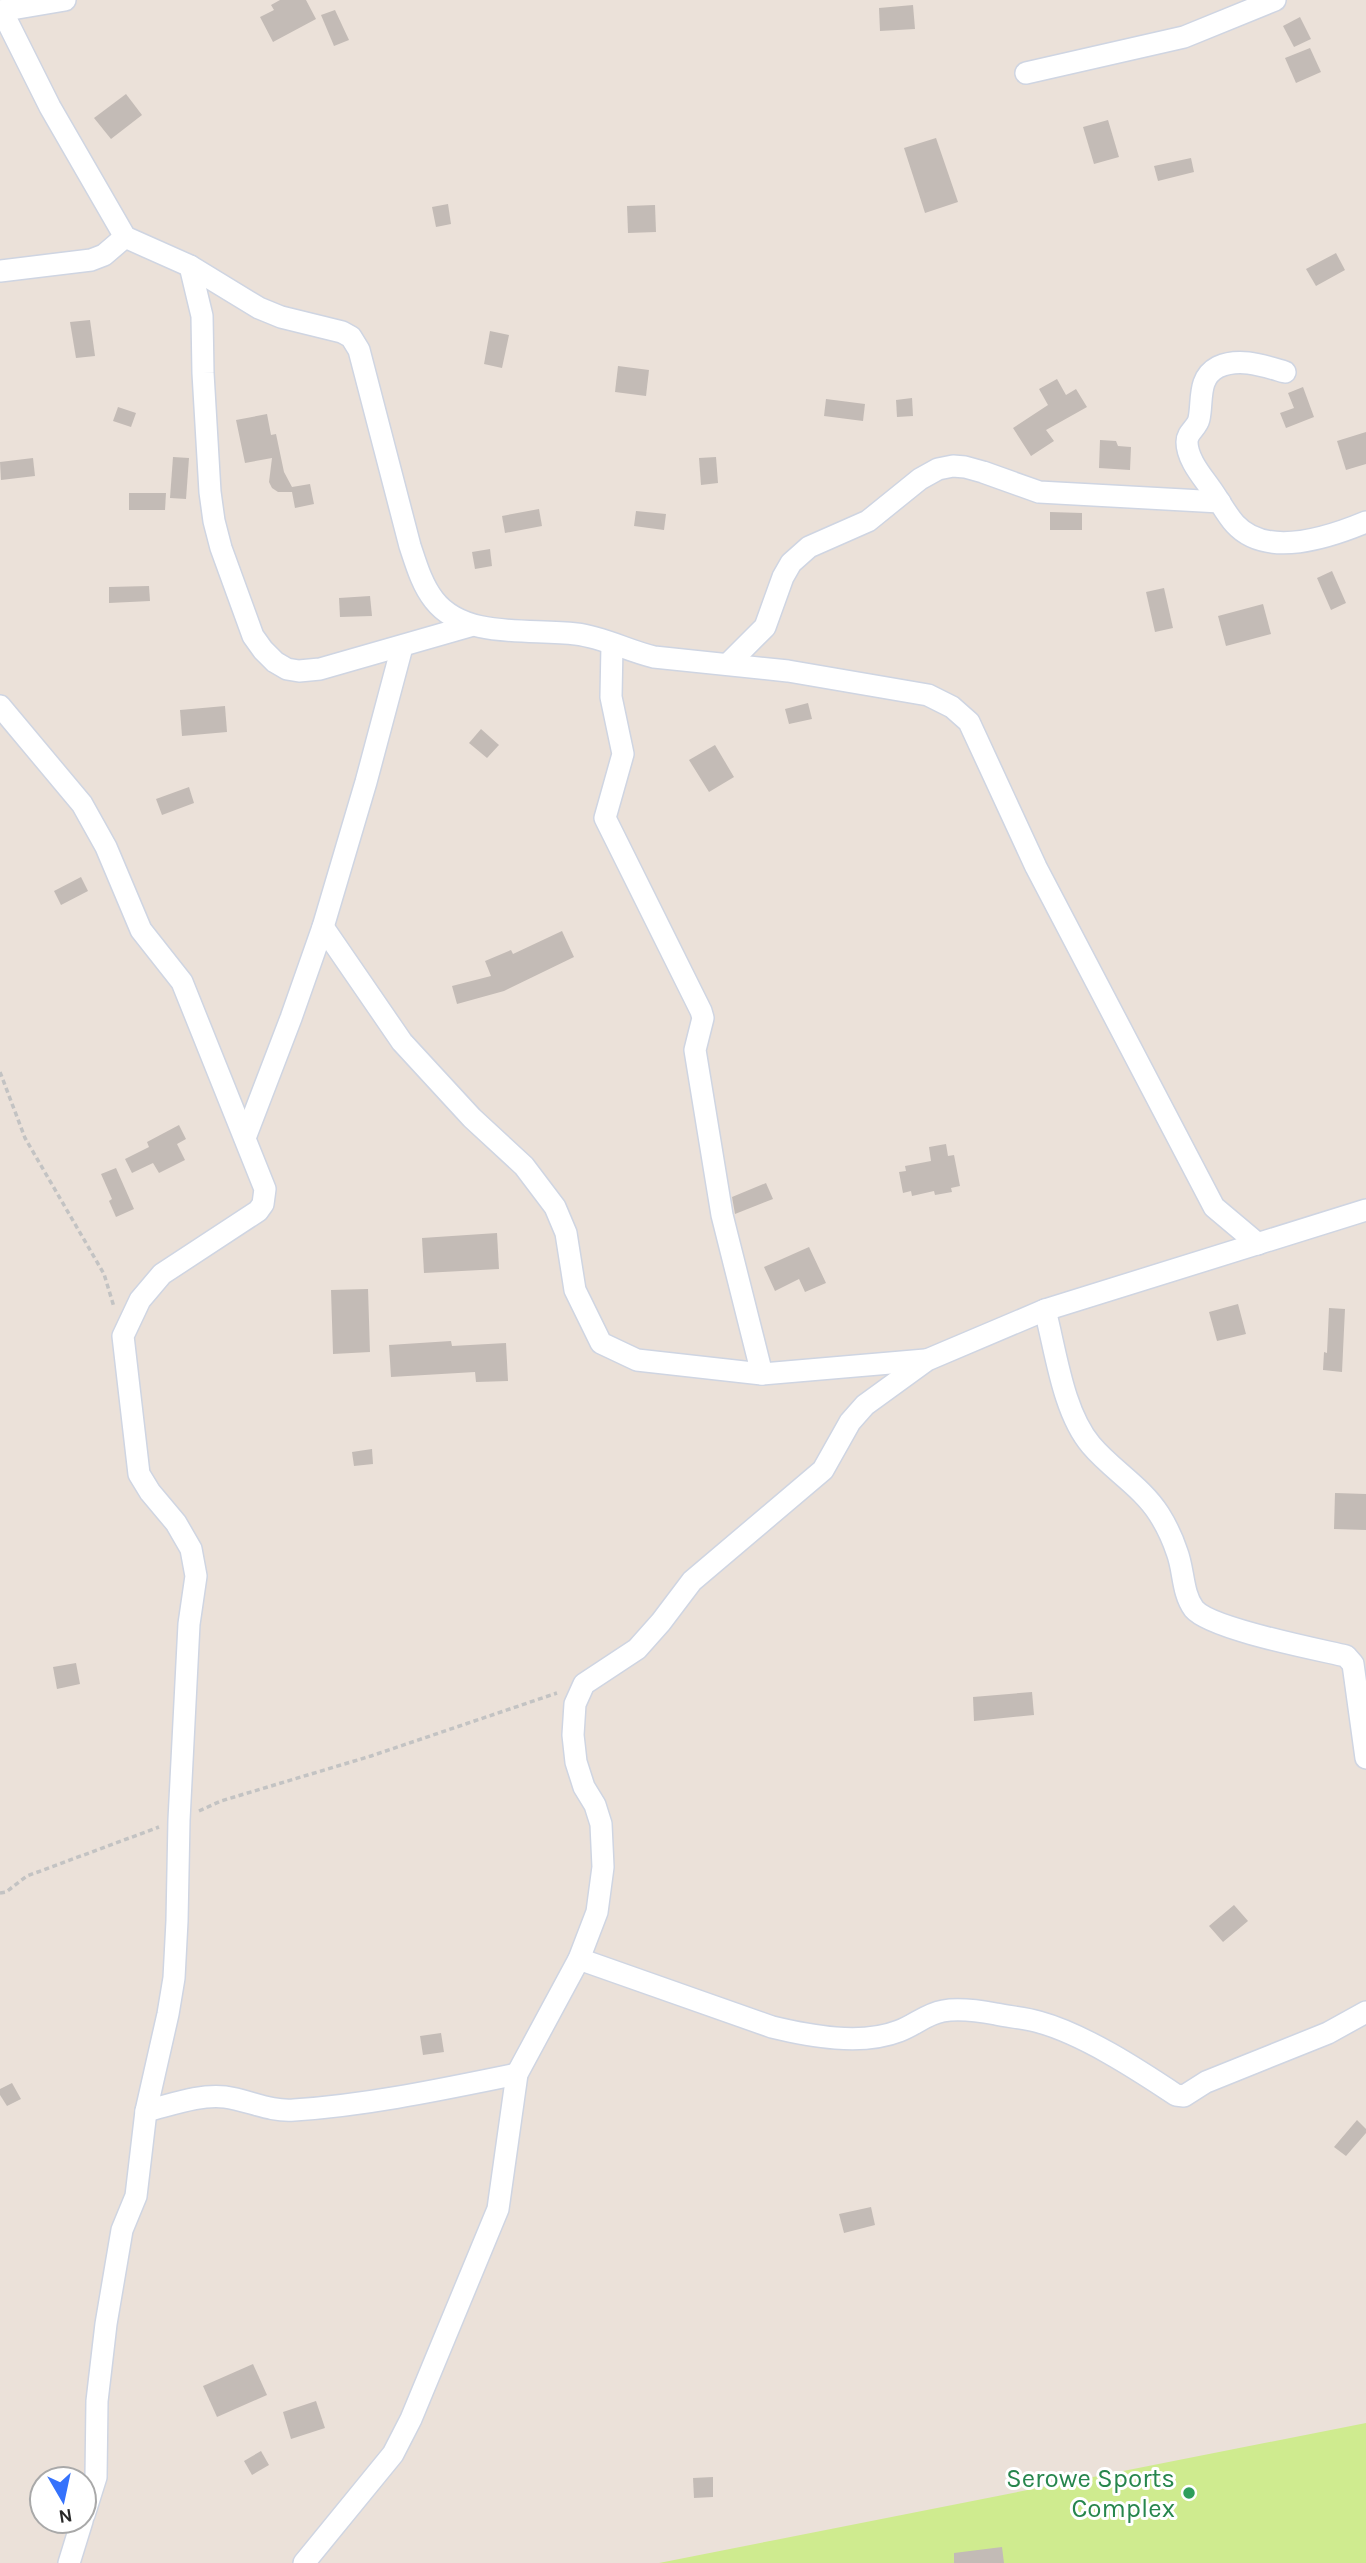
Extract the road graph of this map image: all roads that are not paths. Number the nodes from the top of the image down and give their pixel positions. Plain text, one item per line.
1 (65, 0) edge
2 (1275, 0) edge
3 (1, 11) edge
4 (1026, 73) dead end
5 (125, 237) junction
6 (190, 266) junction
7 (0, 271) edge
8 (1285, 372) dead end
9 (1220, 502) junction
10 (1366, 522) edge
11 (470, 626) junction
12 (612, 645) junction
13 (401, 647) junction
14 (729, 663) junction
15 (0, 706) edge
16 (323, 927) junction
17 (245, 1138) junction
18 (1366, 1210) edge
19 (1258, 1244) junction
20 (1045, 1310) junction
21 (928, 1360) junction
22 (762, 1374) junction
23 (1366, 1758) edge
24 (579, 1959) junction
25 (1366, 2012) edge
26 (517, 2074) junction
27 (146, 2110) junction
28 (96, 2465) edge
29 (78, 2535) edge
30 (69, 2563) edge
31 (304, 2563) edge

1 - 3 street
2 - 4 street
3 - 5 street
5 - 6 street
5 - 7 street
6 - 11 street
6 - 13 street
8 - 9 street
9 - 10 street
9 - 14 street
11 - 12 street
11 - 13 street
12 - 14 street
12 - 22 street
13 - 16 street
14 - 19 street
15 - 17 street
16 - 17 street
16 - 22 street
17 - 27 street
18 - 19 street
19 - 20 street
20 - 21 street
20 - 23 street
21 - 22 street
21 - 24 street
24 - 25 street
24 - 26 street
26 - 27 street
26 - 31 street
27 - 28 street
29 - 30 street

